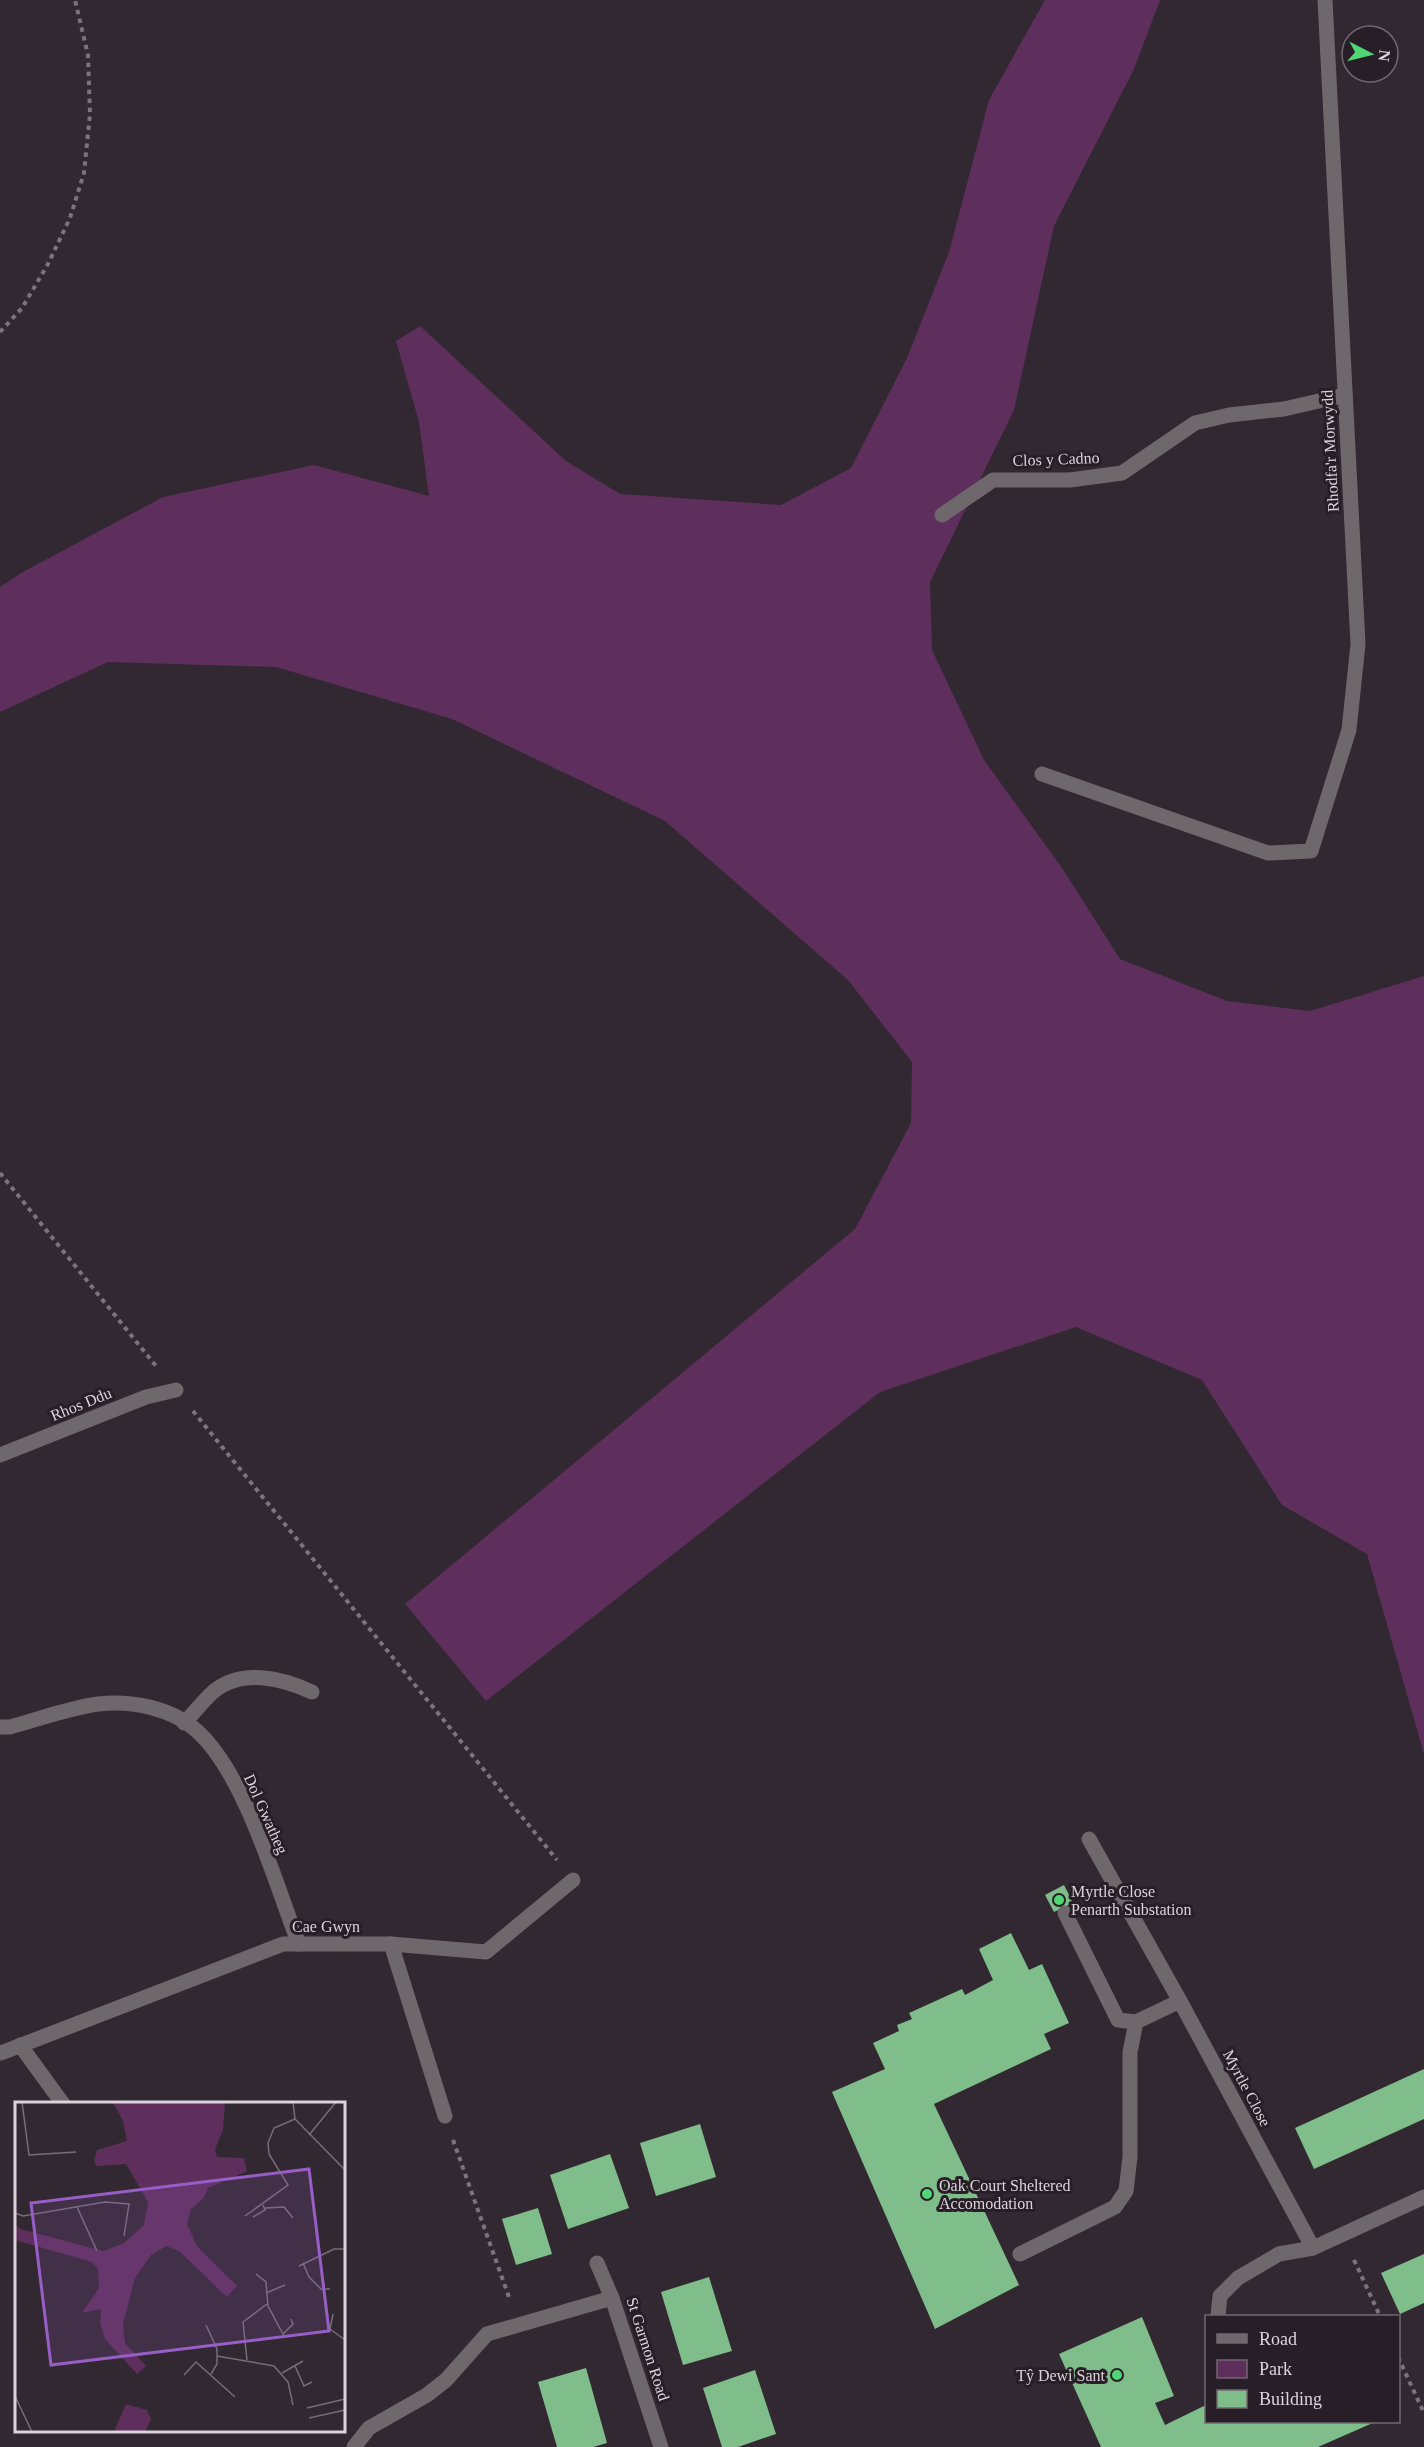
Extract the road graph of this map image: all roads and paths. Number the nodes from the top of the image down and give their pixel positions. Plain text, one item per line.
1 (75, 0) edge
2 (1325, 0) edge
3 (0, 332) edge
4 (1345, 395) junction
5 (942, 515) dead end
6 (1042, 774) dead end
7 (0, 1173) edge
8 (176, 1390) junction
9 (0, 1455) edge
10 (312, 1692) dead end
11 (184, 1723) junction
12 (0, 1727) edge
13 (1089, 1839) dead end
14 (573, 1880) joint
15 (1065, 1913) dead end
16 (299, 1944) junction
17 (391, 1944) junction
18 (1180, 2001) junction
19 (1136, 2022) junction
20 (20, 2045) junction
21 (1, 2053) edge
22 (62, 2102) edge
23 (445, 2116) joint
24 (1424, 2197) edge
25 (1343, 2233) junction
26 (1312, 2248) junction
27 (1020, 2254) dead end
28 (597, 2263) dead end
29 (612, 2298) junction
30 (1218, 2315) edge
31 (1380, 2315) edge
32 (519, 2326) junction
33 (1400, 2361) edge
34 (1424, 2413) edge
35 (354, 2447) edge
36 (661, 2447) edge

1 - 3 path
2 - 4 street, Rhodfa'r Morwydd
4 - 5 street, Clos y Cadno
4 - 6 street, Rhodfa'r Morwydd
7 - 8 path
8 - 9 street, Rhos Ddu
8 - 14 path
10 - 11 street
11 - 12 street, Dol Gwatheg
11 - 16 street, Dol Gwatheg
13 - 18 street, Myrtle Close
14 - 17 street, Cae Gwyn
15 - 19 street
16 - 17 street, Cae Gwyn
16 - 20 street, Cae Gwyn
17 - 23 street
18 - 19 street
18 - 26 street, Myrtle Close
19 - 27 street
20 - 21 street, Cae Gwyn
20 - 22 street
23 - 32 path
24 - 25 street
25 - 26 street
25 - 31 path
26 - 30 street
28 - 29 street, St Garmon Road
29 - 32 street
29 - 36 street, St Garmon Road
32 - 35 street
33 - 34 path

